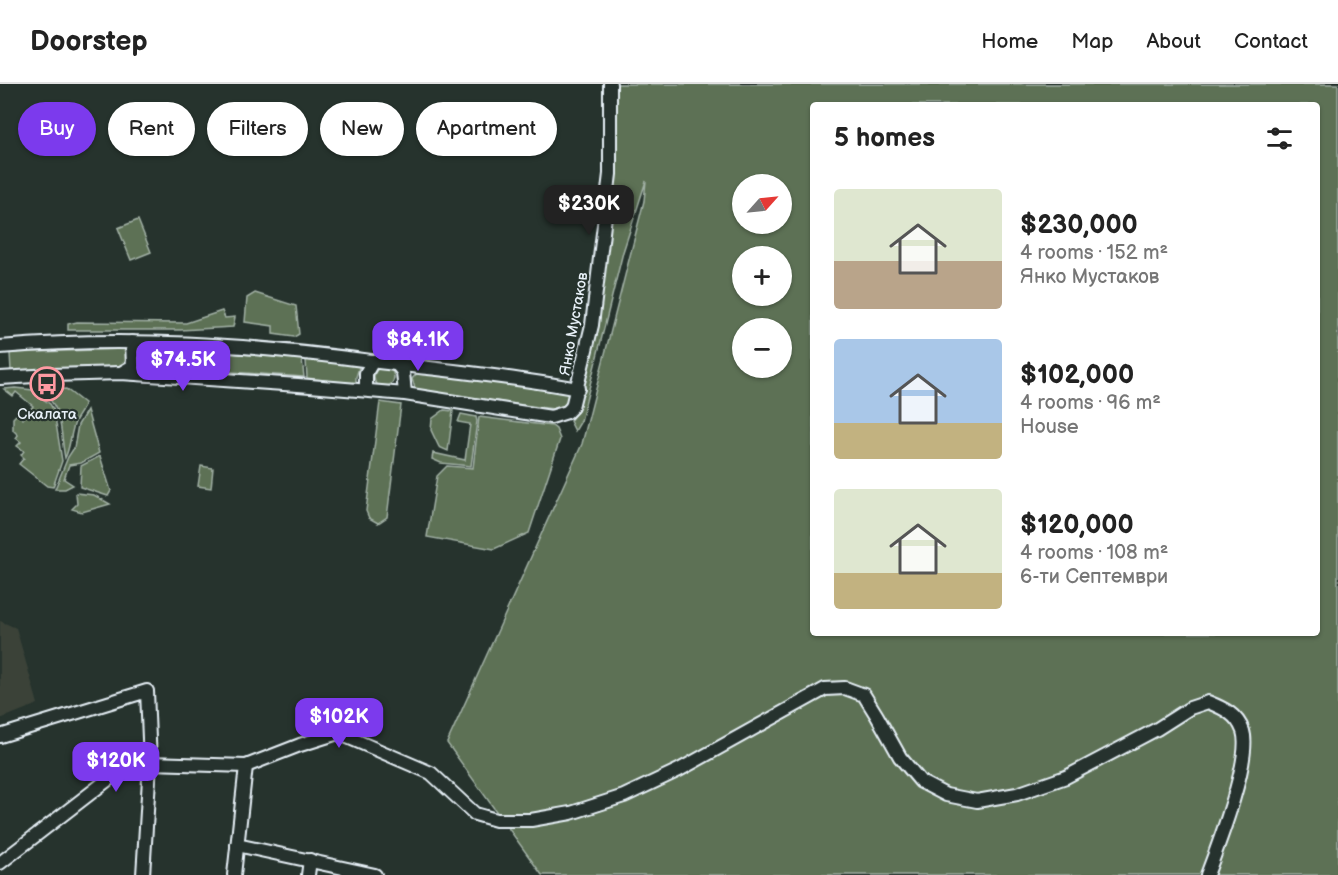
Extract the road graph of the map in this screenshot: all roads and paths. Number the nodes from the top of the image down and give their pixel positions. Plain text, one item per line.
1 (610, 84) edge
2 (132, 342) junction
3 (0, 347) edge
4 (373, 361) junction
5 (396, 363) junction
6 (121, 373) junction
7 (0, 378) edge
8 (404, 378) junction
9 (578, 389) junction
10 (366, 390) junction
11 (389, 393) junction
12 (405, 394) junction
13 (0, 736) edge
14 (150, 763) junction
15 (246, 766) junction
16 (237, 845) junction
17 (310, 860) junction
18 (0, 863) edge
19 (143, 875) edge
20 (234, 875) edge
21 (308, 875) edge
22 (375, 875) edge
23 (1207, 875) edge

1 - 9 street, Янко Мустаков
2 - 3 street
2 - 4 street
2 - 6 street
4 - 5 street
4 - 10 street
5 - 8 street
5 - 9 street
6 - 7 street
6 - 10 street
8 - 11 street
8 - 12 street
9 - 12 street, Янко Мустаков
10 - 11 street
11 - 12 street, Янко Мустаков
13 - 14 street
14 - 15 street
14 - 18 street
14 - 19 street
15 - 16 street
15 - 23 street
16 - 17 street
16 - 20 street
17 - 21 street
17 - 22 street

